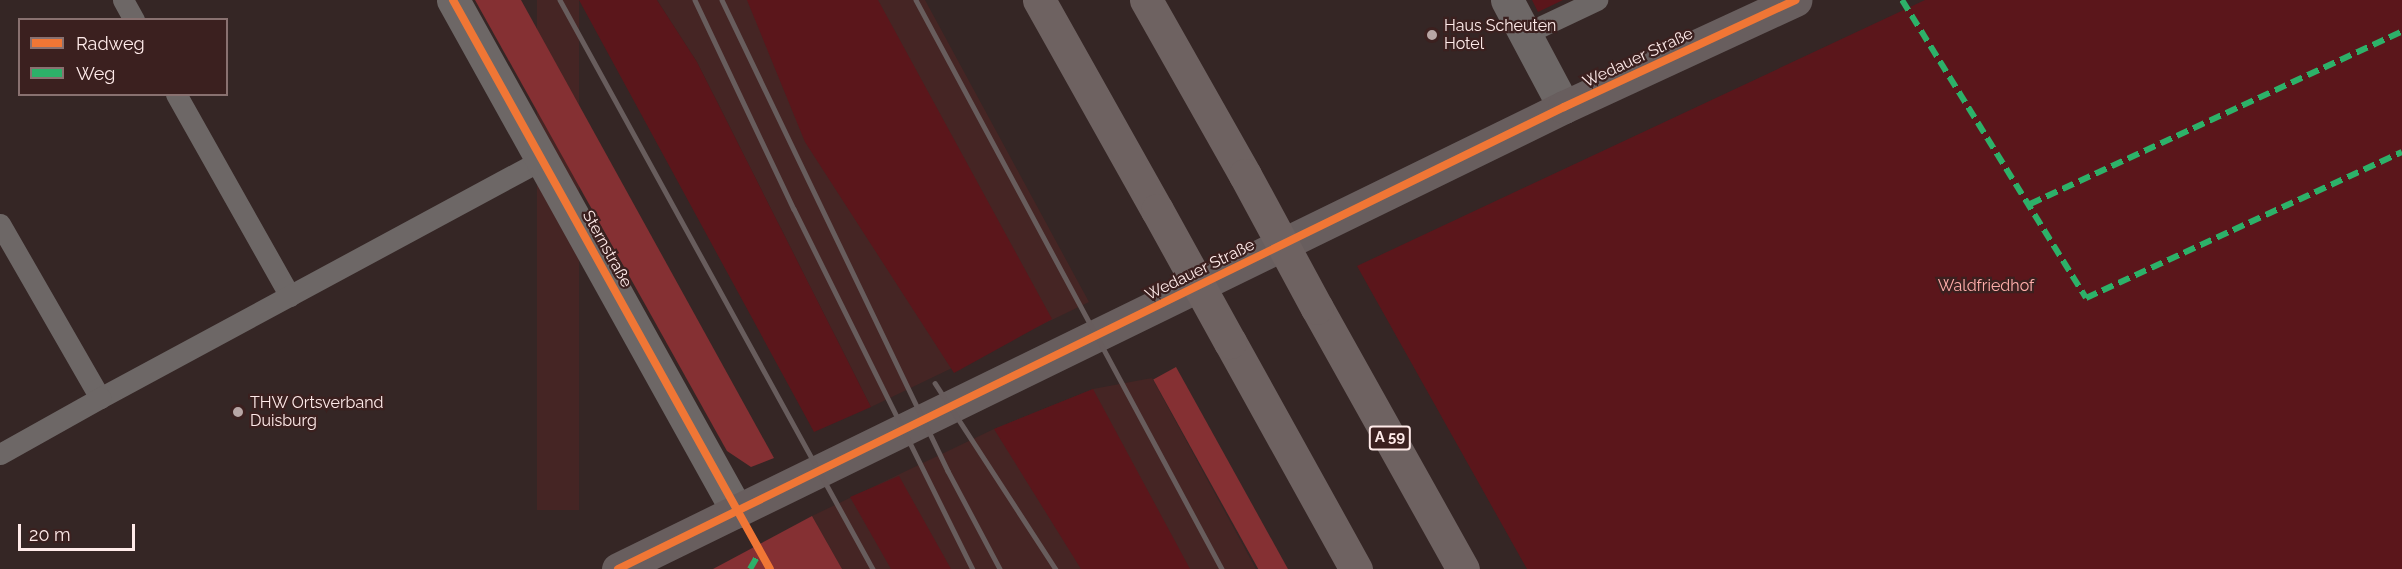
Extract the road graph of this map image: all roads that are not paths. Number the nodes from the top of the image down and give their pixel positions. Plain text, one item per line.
1 (123, 0) edge
2 (453, 0) edge
3 (1039, 0) edge
4 (1146, 0) edge
5 (1507, 0) edge
6 (1597, 0) edge
7 (1796, 0) edge
8 (133, 18) edge
9 (1525, 34) junction
10 (177, 96) edge
11 (1564, 107) junction
12 (543, 159) junction
13 (0, 224) edge
14 (290, 296) junction
15 (100, 398) junction
16 (0, 454) edge
17 (737, 511) junction
18 (618, 569) edge
19 (1356, 569) edge
20 (1463, 569) edge

1 - 8 lane
2 - 12 street, Sternstraße
3 - 19 highway, bridge
4 - 20 highway, A 59, bridge
5 - 9 street
6 - 9 lane
7 - 11 street, Wedauer Straße
9 - 11 street
10 - 14 lane
11 - 17 street, Wedauer Straße
12 - 14 lane
12 - 17 street, Sternstraße
13 - 15 lane
14 - 15 lane
15 - 16 lane
17 - 18 street, Wedauer Straße

